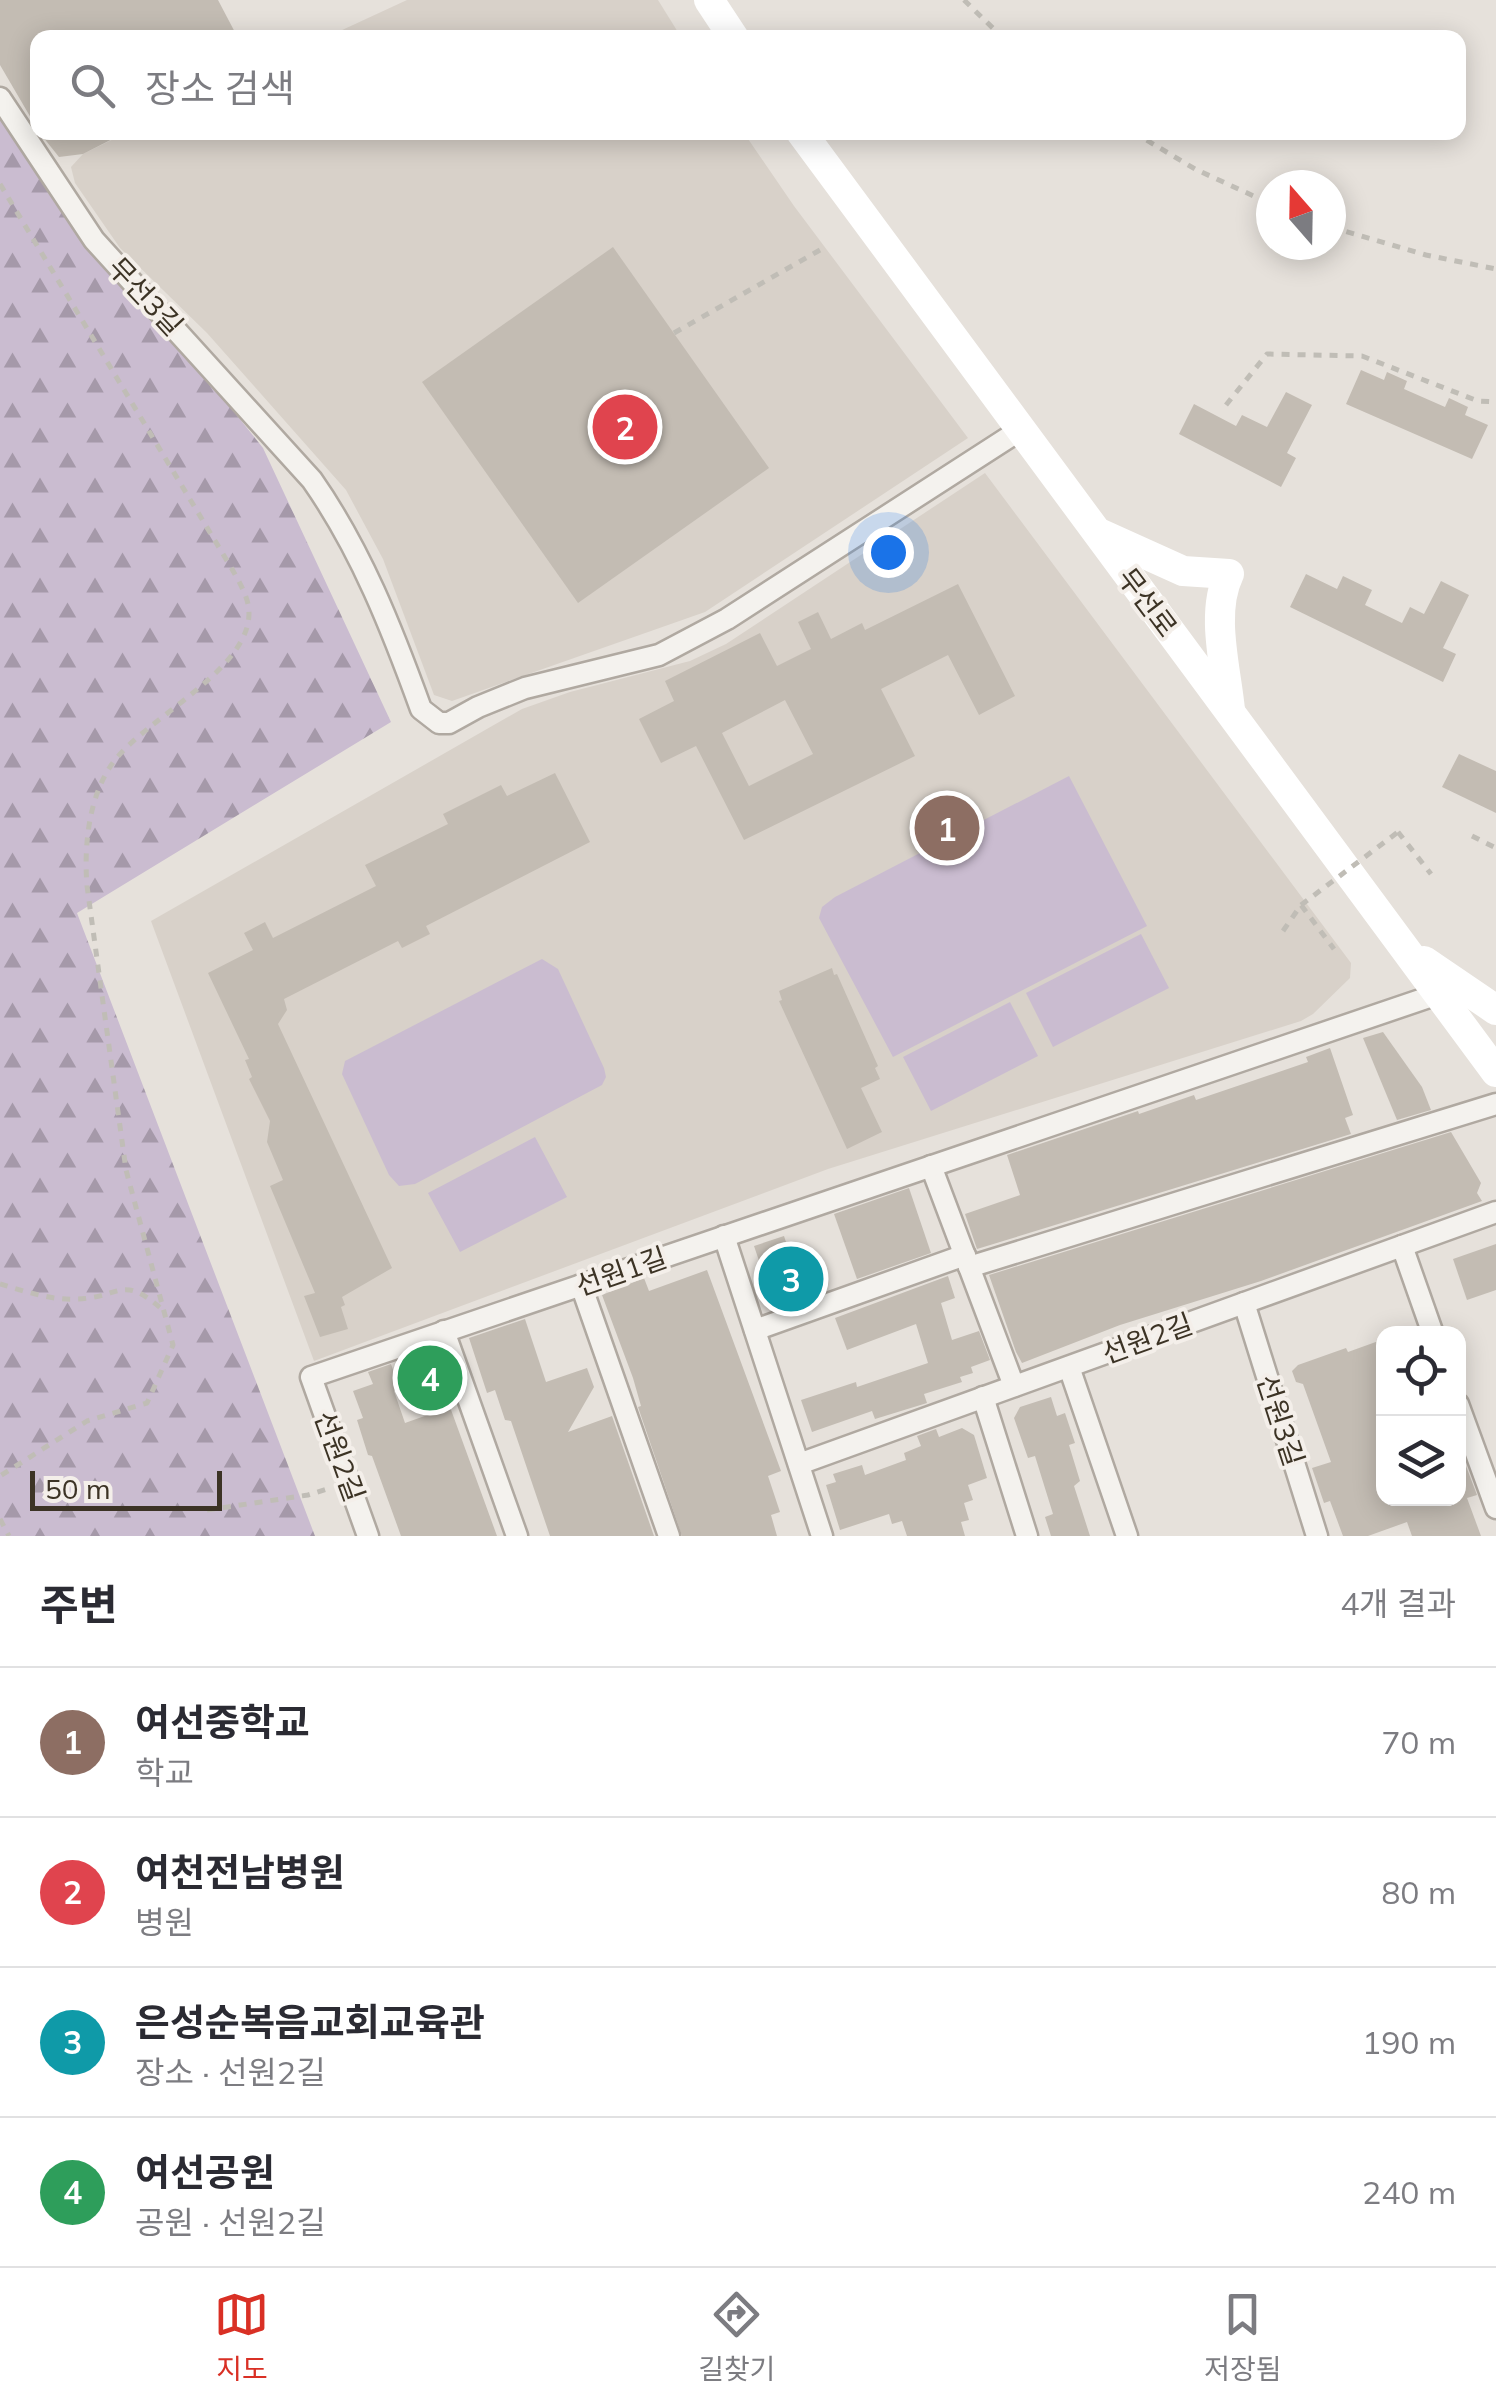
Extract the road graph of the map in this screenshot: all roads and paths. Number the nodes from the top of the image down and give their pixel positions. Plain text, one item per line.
1 (709, 0) edge
2 (964, 0) edge
3 (729, 30) edge
4 (994, 30) edge
5 (0, 98) edge
6 (807, 140) edge
7 (1147, 140) edge
8 (0, 184) edge
9 (1256, 197) edge
10 (1346, 232) edge
11 (820, 250) dead end
12 (1496, 268) edge
13 (674, 333) dead end
14 (1496, 402) edge
15 (1226, 406) dead end
16 (1020, 430) junction
17 (1096, 532) junction
18 (1230, 713) junction
19 (1472, 836) dead end
20 (1496, 848) edge
21 (1431, 874) dead end
22 (1301, 905) junction
23 (1283, 931) dead end
24 (1402, 946) junction
25 (1334, 949) dead end
26 (1438, 994) junction
27 (1496, 1010) edge
28 (1496, 1072) edge
29 (1496, 1104) edge
30 (931, 1166) junction
31 (1496, 1212) edge
32 (724, 1236) junction
33 (1402, 1246) junction
34 (967, 1261) junction
35 (0, 1284) edge
36 (580, 1285) junction
37 (1244, 1304) junction
38 (166, 1314) junction
39 (1430, 1326) edge
40 (755, 1330) junction
41 (444, 1332) junction
42 (1069, 1366) junction
43 (311, 1376) joint
44 (1014, 1386) junction
45 (984, 1397) junction
46 (1462, 1416) edge
47 (799, 1464) junction
48 (0, 1476) edge
49 (308, 1495) dead end
50 (1496, 1508) edge
51 (208, 1510) dead end
52 (0, 1520) edge
53 (9, 1536) edge
54 (368, 1536) edge
55 (517, 1536) edge
56 (668, 1536) edge
57 (822, 1536) edge
58 (1027, 1536) edge
59 (1127, 1536) edge
60 (1318, 1536) edge

1 - 3 street
2 - 4 path
5 - 16 street, 무선3길
6 - 16 street, 무선로
7 - 9 path
8 - 38 path
10 - 12 path
11 - 13 path
14 - 15 path
16 - 17 street, 무선로
17 - 18 street, 무선로
17 - 18 street
18 - 24 street, 무선로
19 - 20 path
21 - 22 path, bridge
22 - 23 path
22 - 25 path
24 - 26 street, 무선로
24 - 27 street
26 - 28 street, 무선로
26 - 30 street, 선원1길
29 - 34 street
30 - 32 street, 선원1길
30 - 34 street
31 - 33 street, 선원2길
32 - 36 street, 선원1길
32 - 40 street
33 - 37 street, 선원2길
33 - 39 street
34 - 40 street
34 - 44 street
35 - 38 path
36 - 41 street, 선원1길
36 - 56 street
37 - 42 street, 선원2길
37 - 60 street, 선원3길
38 - 48 path
40 - 47 street
41 - 43 street, 선원1길
41 - 55 street
42 - 44 street, 선원2길
42 - 59 street
43 - 54 street, 선원2길
44 - 45 street, 선원2길
45 - 47 street, 선원2길
45 - 58 street
46 - 50 street
47 - 57 street
49 - 51 path
52 - 53 path

